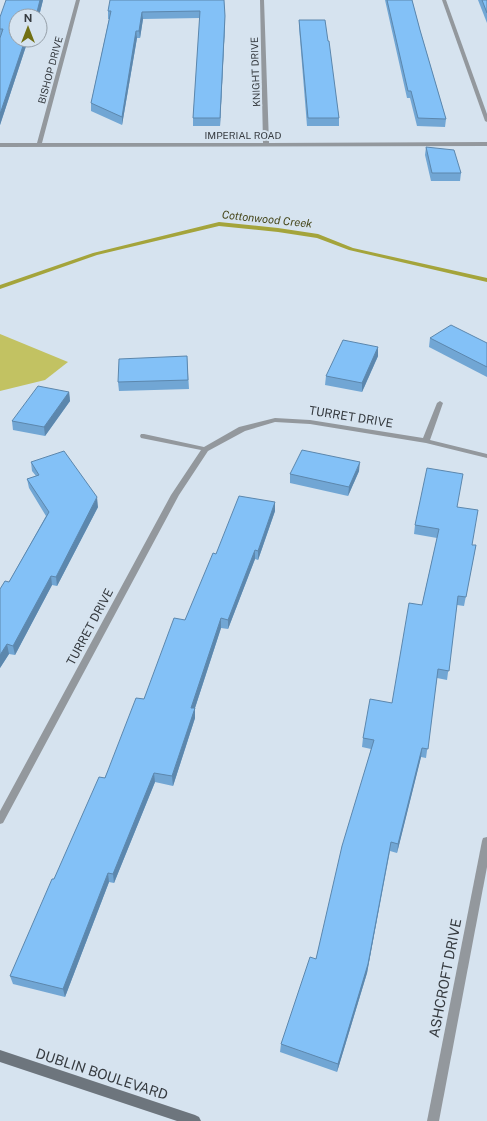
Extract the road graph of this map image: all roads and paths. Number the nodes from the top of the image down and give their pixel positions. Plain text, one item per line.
1 (78, 0) edge
2 (262, 0) edge
3 (444, 0) edge
4 (487, 121) edge
5 (266, 144) junction
6 (487, 144) edge
7 (0, 145) edge
8 (39, 145) junction
9 (440, 403) dead end
10 (144, 436) dead end
11 (426, 441) junction
12 (205, 449) junction
13 (487, 456) edge
14 (0, 820) edge
15 (487, 841) edge
16 (0, 1056) edge
17 (195, 1121) edge
18 (433, 1121) edge

1 - 8 street, BISHOP DRIVE
2 - 5 street, KNIGHT DRIVE
3 - 4 street
5 - 6 street, IMPERIAL ROAD
5 - 8 street, IMPERIAL ROAD
7 - 8 street, IMPERIAL ROAD
9 - 11 street
10 - 12 street
11 - 12 street, TURRET DRIVE
11 - 13 street
12 - 14 street, TURRET DRIVE
15 - 18 street, ASHCROFT DRIVE
16 - 17 main road, DUBLIN BOULEVARD

